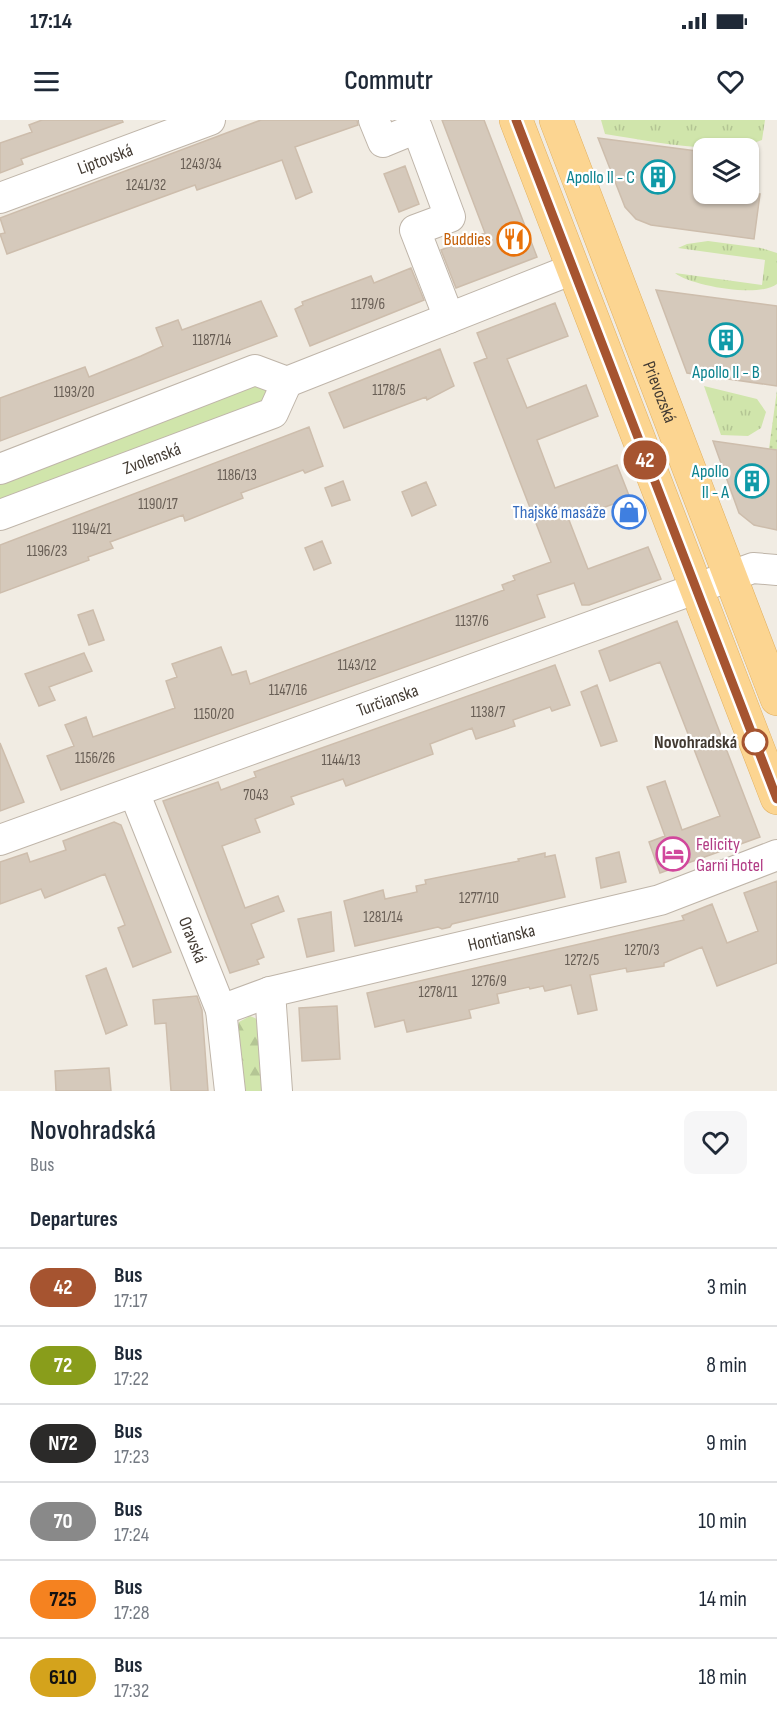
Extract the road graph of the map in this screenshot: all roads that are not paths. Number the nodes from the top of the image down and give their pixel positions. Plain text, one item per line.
1 (210, 120) edge
2 (374, 120) edge
3 (516, 120) edge
4 (556, 120) edge
5 (0, 198) edge
6 (573, 269) junction
7 (449, 318) junction
8 (286, 381) junction
9 (0, 469) edge
10 (0, 515) edge
11 (777, 570) edge
12 (732, 577) junction
13 (695, 591) junction
14 (777, 699) edge
15 (134, 792) junction
16 (777, 798) edge
17 (0, 840) edge
18 (777, 855) edge
19 (270, 992) junction
20 (221, 1010) junction
21 (230, 1091) edge
22 (277, 1091) edge

1 - 5 street, Liptovská
2 - 7 street
3 - 6 main road
4 - 12 main road, Prievozská
6 - 7 street
6 - 13 main road
7 - 8 street
8 - 9 street
8 - 10 street, Zvolenská
11 - 12 street, Turčianska
12 - 13 street, Turčianska
12 - 14 main road, Prievozská
13 - 15 street, Turčianska
13 - 16 main road
15 - 17 street, Turčianska
15 - 20 street, Oravská
18 - 19 street, Hontianska
19 - 20 street, Hontianska
19 - 22 street
20 - 21 street, Oravská

